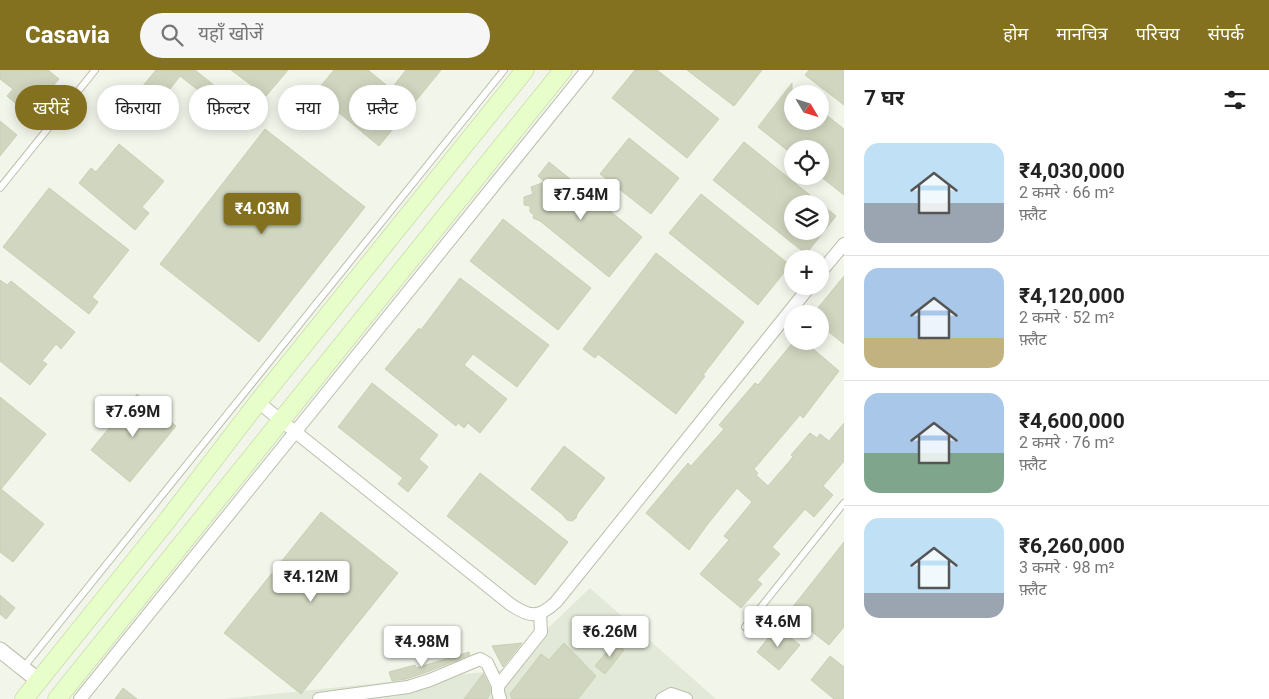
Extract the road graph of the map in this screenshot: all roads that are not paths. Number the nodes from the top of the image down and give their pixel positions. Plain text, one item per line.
1 (504, 70) edge
2 (525, 70) edge
3 (564, 70) edge
4 (587, 70) edge
5 (93, 71) edge
6 (0, 188) edge
7 (844, 244) edge
8 (829, 262) edge
9 (803, 295) edge
10 (258, 402) junction
11 (289, 426) junction
12 (844, 502) edge
13 (540, 614) junction
14 (745, 627) dead end
15 (0, 650) edge
16 (23, 668) junction
17 (39, 681) junction
18 (498, 695) edge
19 (24, 699) edge
20 (57, 699) edge
21 (80, 699) edge
22 (319, 699) edge
23 (662, 699) edge
24 (686, 699) edge

1 - 16 lane
2 - 10 main road
3 - 11 main road
4 - 11 street
5 - 6 lane
7 - 8 street
9 - 13 street
10 - 11 street
10 - 17 main road
11 - 13 street
11 - 20 main road
11 - 21 street
12 - 14 lane
13 - 18 street
15 - 16 street
16 - 17 street
17 - 19 main road
18 - 22 street
23 - 24 street

